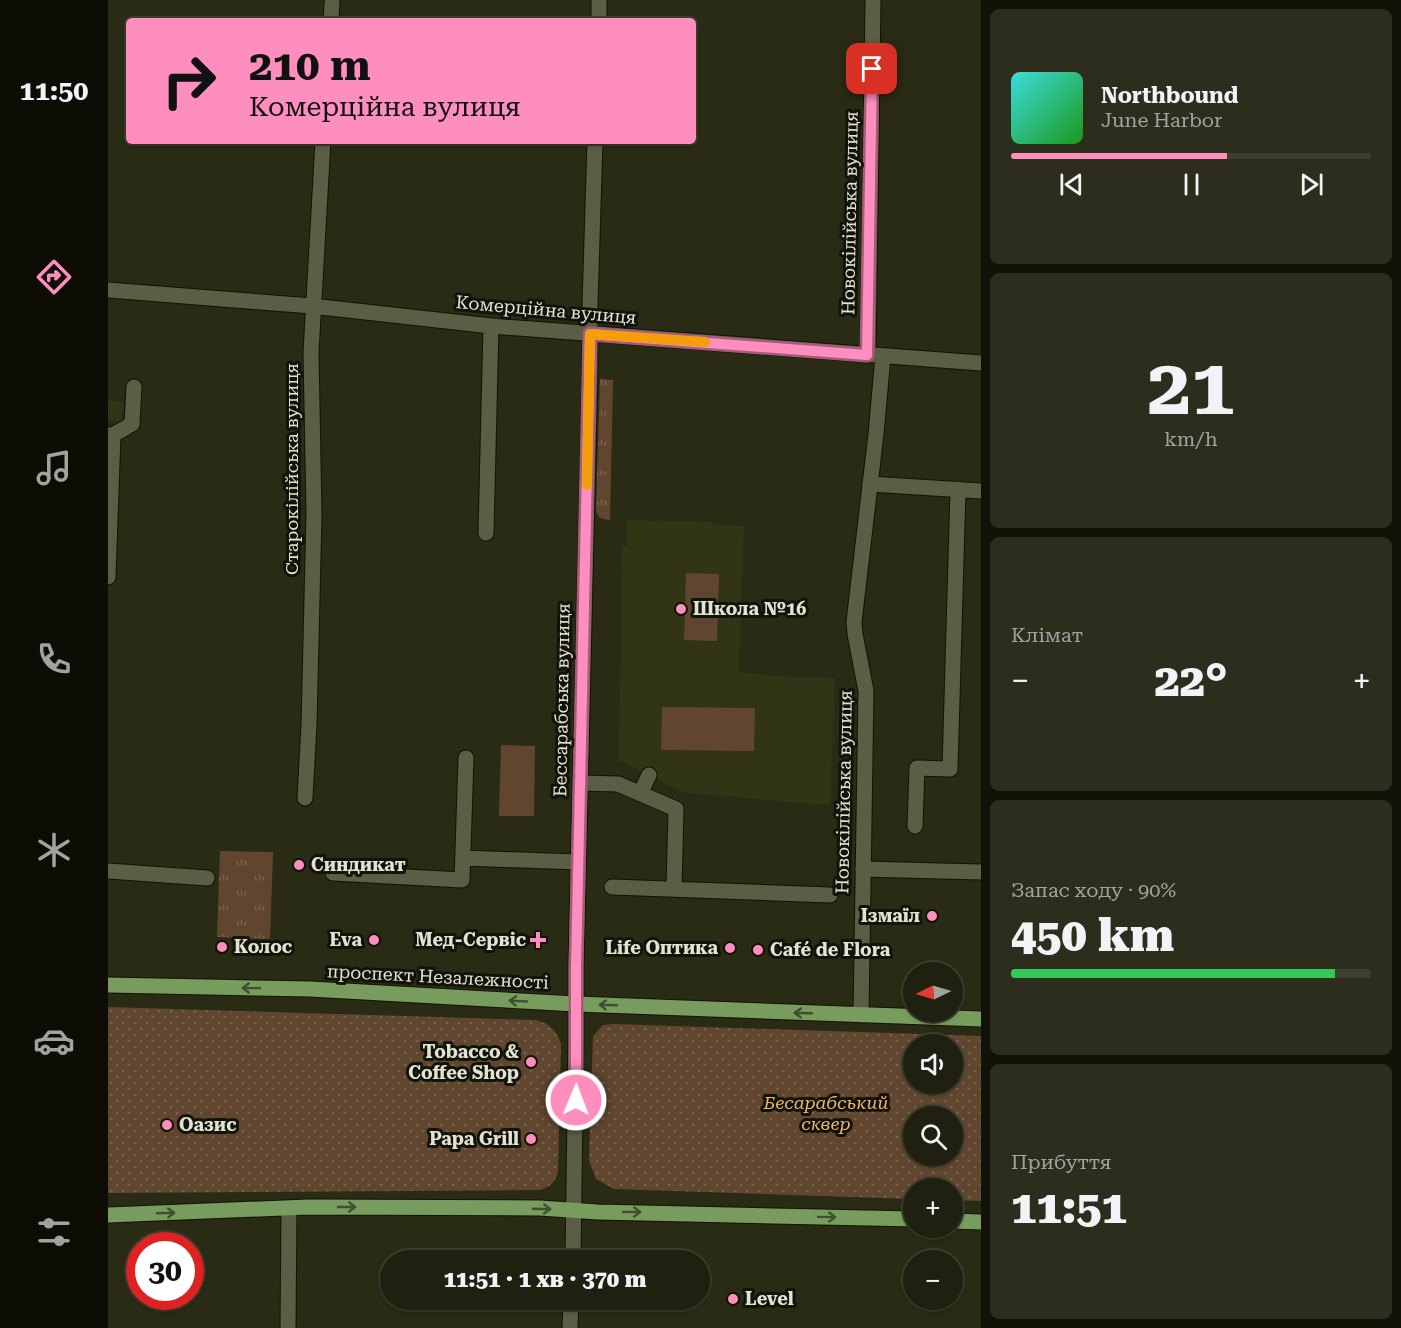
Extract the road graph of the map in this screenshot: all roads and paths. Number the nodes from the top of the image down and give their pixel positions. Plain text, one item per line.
1 (599, 0) edge
2 (873, 0) edge
3 (332, 3) dead end
4 (331, 18) edge
5 (599, 18) edge
6 (323, 144) edge
7 (595, 144) edge
8 (108, 290) edge
9 (312, 306) junction
10 (491, 326) junction
11 (590, 334) junction
12 (875, 355) junction
13 (981, 363) edge
14 (134, 387) dead end
15 (111, 435) edge
16 (870, 484) junction
17 (958, 489) junction
18 (981, 491) edge
19 (486, 533) dead end
20 (108, 577) edge
21 (466, 758) dead end
22 (649, 775) dead end
23 (580, 783) junction
24 (640, 794) junction
25 (305, 798) dead end
26 (915, 826) dead end
27 (463, 858) junction
28 (578, 862) junction
29 (863, 869) junction
30 (108, 871) edge
31 (981, 872) edge
32 (333, 873) dead end
33 (207, 878) dead end
34 (612, 887) dead end
35 (674, 889) junction
36 (830, 895) dead end
37 (108, 985) edge
38 (576, 1004) junction
39 (861, 1015) junction
40 (981, 1019) edge
41 (289, 1208) junction
42 (574, 1210) junction
43 (108, 1215) edge
44 (903, 1219) edge
45 (963, 1221) edge
46 (981, 1222) edge
47 (573, 1250) edge
48 (571, 1310) edge
49 (288, 1328) edge
50 (570, 1328) edge

1 - 5 street
2 - 12 street, Новокілійська вулиця
3 - 4 street
6 - 9 street, Старокілійська вулиця
7 - 11 street, Бессарабська вулиця
8 - 9 street, Комерційна вулиця
9 - 10 street, Комерційна вулиця
9 - 25 street, Старокілійська вулиця
10 - 11 street, Комерційна вулиця
10 - 19 street
11 - 12 street, Комерційна вулиця
11 - 23 street, Бессарабська вулиця
12 - 13 street, Комерційна вулиця
12 - 16 street, Новокілійська вулиця
14 - 15 street
15 - 20 street
16 - 17 street
16 - 29 street, Новокілійська вулиця
17 - 18 street
17 - 26 street
21 - 27 street
22 - 24 street
23 - 24 street
23 - 28 street, Бессарабська вулиця
24 - 35 street
27 - 28 street
27 - 32 street
28 - 38 street, Бессарабська вулиця
29 - 31 street
29 - 39 street, Новокілійська вулиця
30 - 33 street
34 - 35 street
35 - 36 street
38 -> 37 main road, проспект Незалежності
39 -> 38 main road, проспект Незалежності
38 - 42 street, Бессарабська вулиця
39 - 40 main road, проспект Незалежності
41 -> 42 main road
43 -> 41 main road
41 - 49 street
42 -> 44 main road
42 - 47 street, Бессарабська вулиця
45 - 46 main road
48 - 50 street

